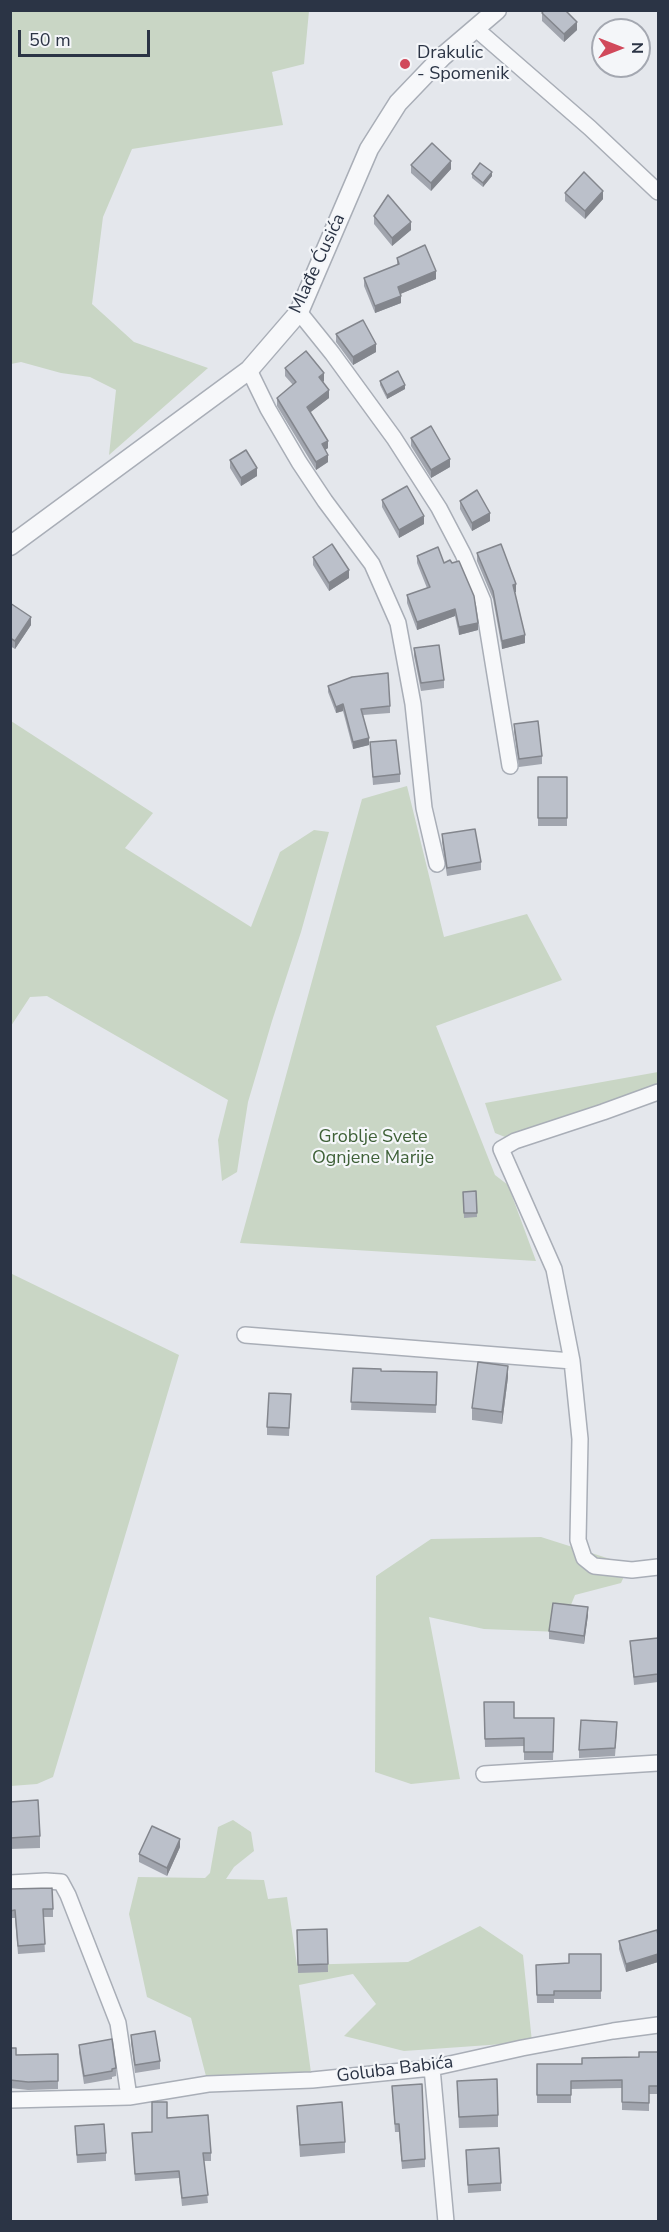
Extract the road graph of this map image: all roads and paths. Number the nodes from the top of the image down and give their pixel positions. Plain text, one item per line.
1 (497, 10) edge
2 (475, 28) junction
3 (658, 192) edge
4 (298, 312) junction
5 (249, 370) junction
6 (10, 546) edge
7 (510, 766) dead end
8 (437, 864) dead end
9 (658, 1092) edge
10 (245, 1335) dead end
11 (573, 1361) junction
12 (658, 1567) edge
13 (658, 1763) edge
14 (484, 1774) dead end
15 (10, 1883) edge
16 (658, 2025) edge
17 (432, 2068) junction
18 (129, 2097) junction
19 (10, 2100) edge
20 (446, 2222) edge

1 - 2 street, Mlađe Ćusića
2 - 3 street
2 - 4 street, Mlađe Ćusića
4 - 5 street, Mlađe Ćusića
4 - 7 street
5 - 6 street, Mlađe Ćusića
5 - 8 street
9 - 11 street
10 - 11 street
11 - 12 street
13 - 14 street
15 - 18 street
16 - 17 street, Goluba Babića
17 - 18 street, Goluba Babića
17 - 20 street
18 - 19 street, Goluba Babića

